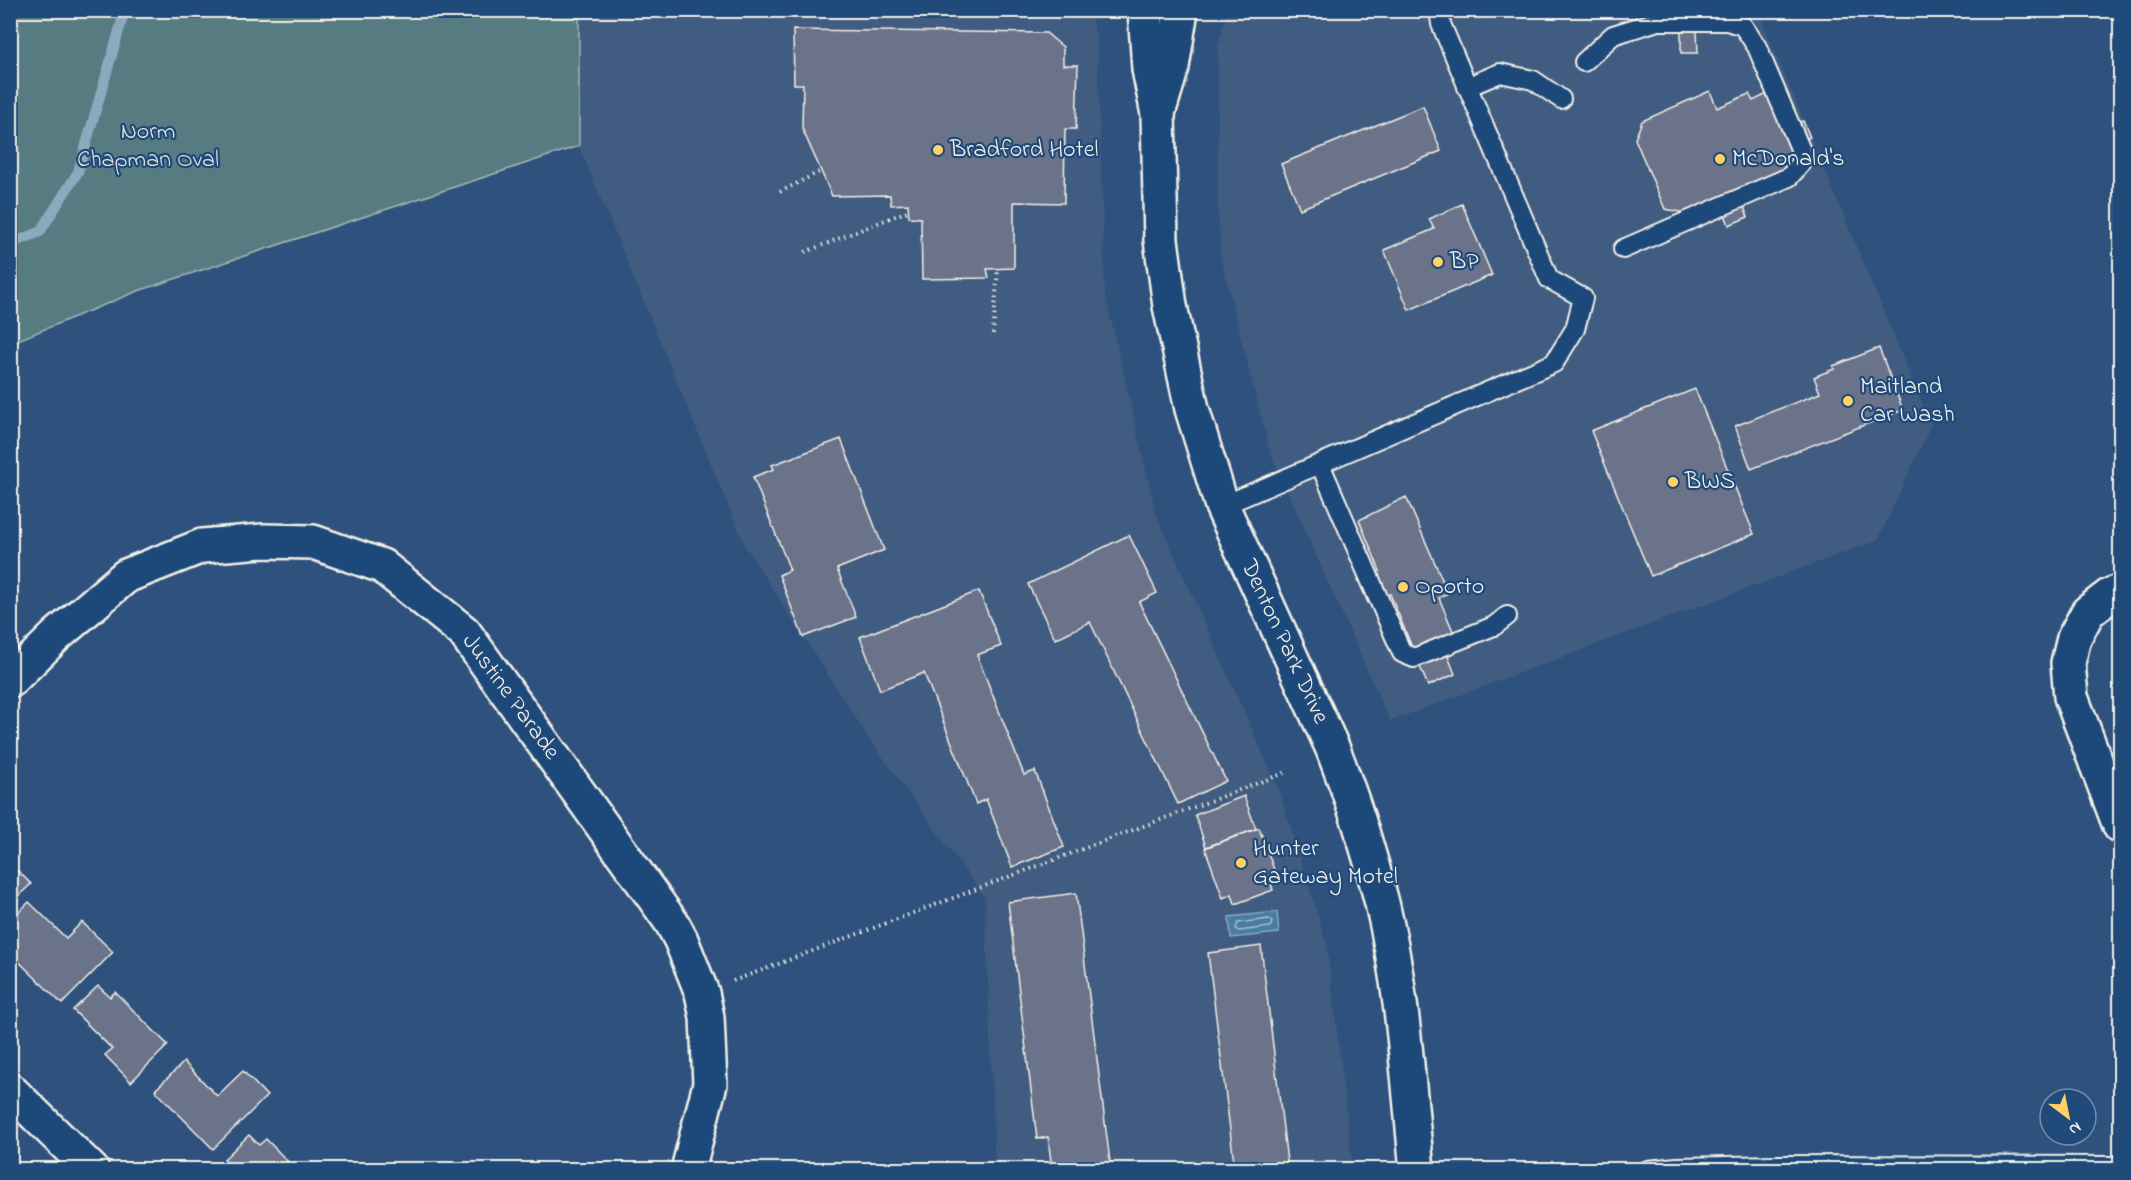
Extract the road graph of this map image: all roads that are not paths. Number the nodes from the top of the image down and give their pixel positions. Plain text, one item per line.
1 (1145, 10) edge
2 (1180, 10) edge
3 (1439, 10) edge
4 (1584, 62) dead end
5 (1467, 87) junction
6 (1561, 99) dead end
7 (1158, 114) junction
8 (1623, 249) dead end
9 (1320, 464) junction
10 (1222, 506) junction
11 (2121, 591) edge
12 (1507, 616) dead end
13 (10, 681) edge
14 (2121, 826) edge
15 (10, 1090) edge
16 (2121, 1166) edge
17 (92, 1170) edge
18 (688, 1170) edge
19 (1417, 1170) edge
20 (1648, 1170) edge

1 - 7 street, Denton Park Drive
2 - 7 street, Denton Park Drive
3 - 5 lane
4 - 8 lane
5 - 6 lane
5 - 9 lane
7 - 10 street, Denton Park Drive
9 - 10 lane
9 - 12 lane
10 - 19 street, Denton Park Drive
11 - 14 street
13 - 18 street, Justine Parade
15 - 17 street
16 - 20 lane

